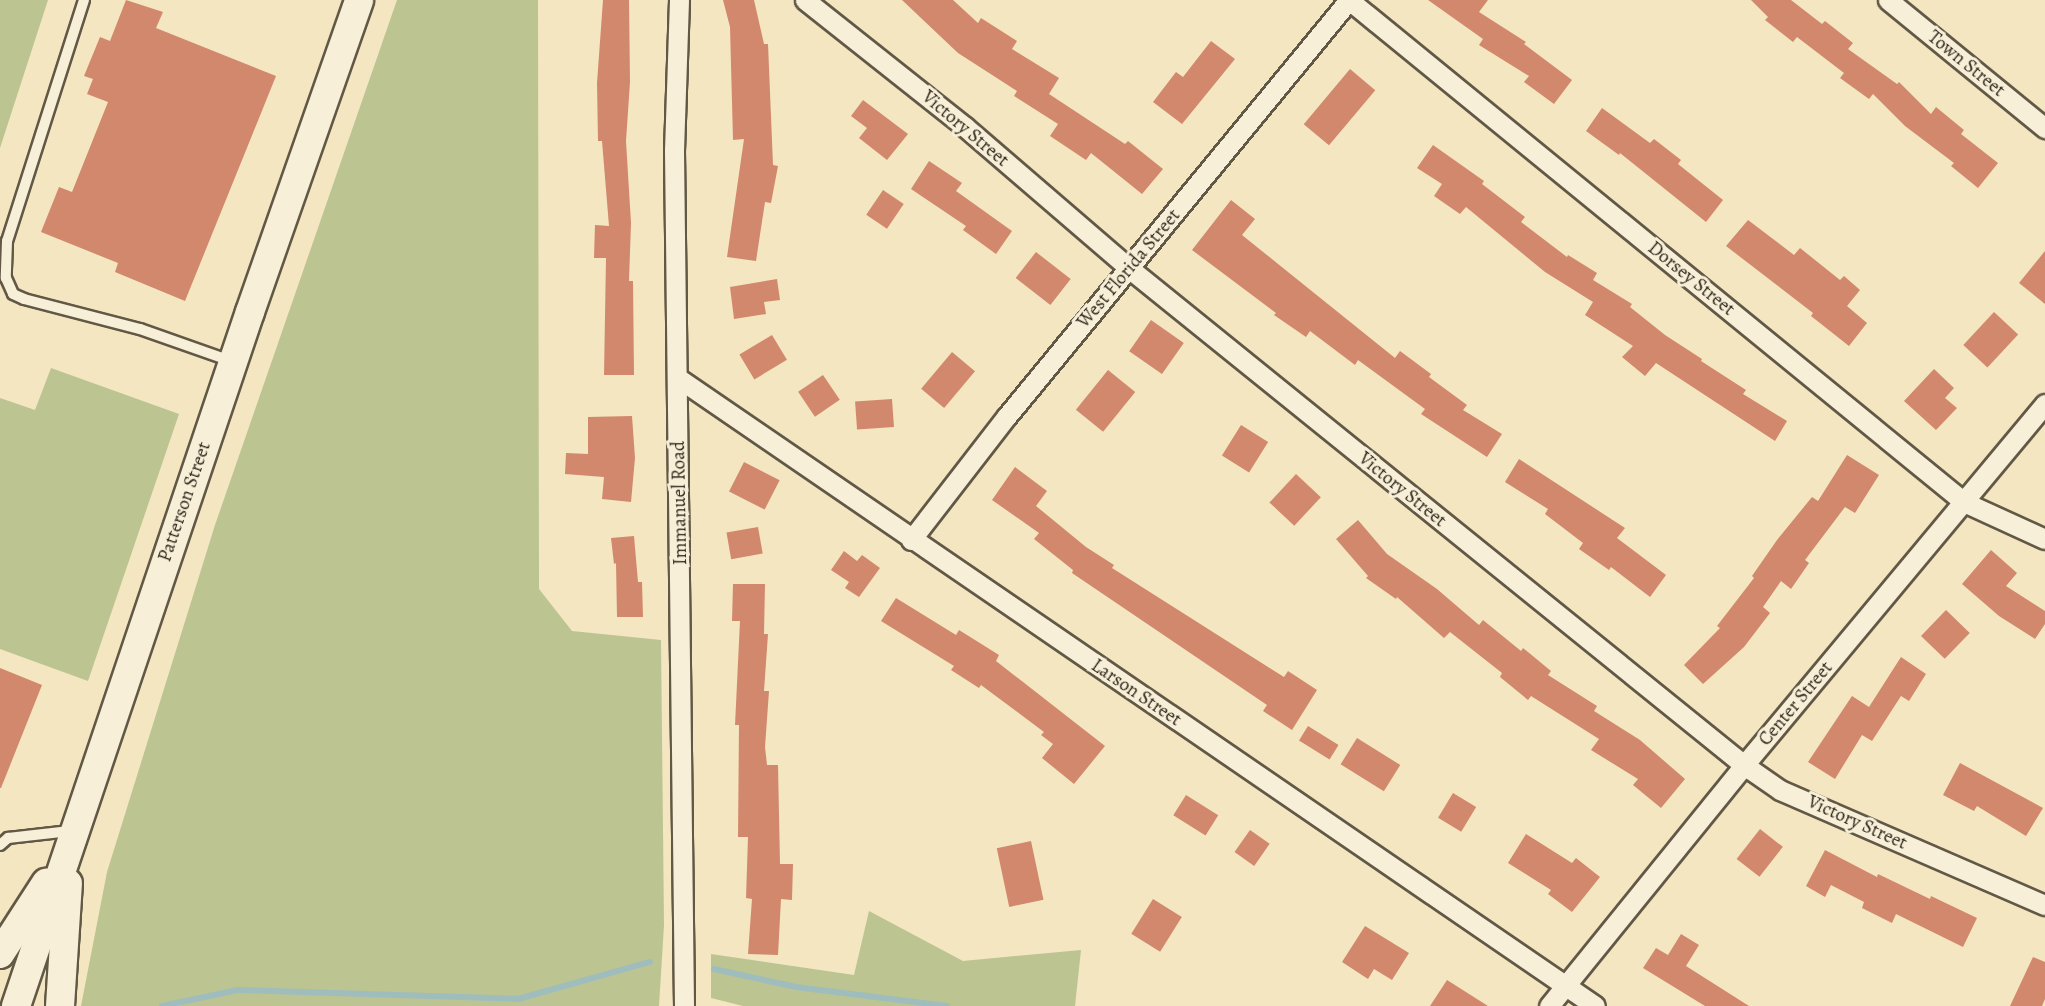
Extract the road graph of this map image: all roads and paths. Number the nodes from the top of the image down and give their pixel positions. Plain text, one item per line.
1 (83, 0) edge
2 (359, 0) edge
3 (679, 0) edge
4 (805, 0) edge
5 (1349, 0) edge
6 (1888, 0) edge
7 (2045, 128) edge
8 (1130, 269) junction
9 (233, 362) junction
10 (678, 378) junction
11 (2045, 404) edge
12 (1964, 502) junction
13 (2045, 539) edge
14 (911, 540) junction
15 (1744, 765) junction
16 (72, 836) junction
17 (0, 845) edge
18 (2045, 905) edge
19 (0, 954) edge
20 (1565, 986) junction
21 (16, 1006) edge
22 (60, 1006) edge
23 (684, 1006) edge
24 (1549, 1006) edge
25 (1595, 1006) edge

1 - 9 lane
2 - 9 main road, Patterson Street
3 - 10 street, Immanuel Road
4 - 8 street, Victory Street
5 - 8 street, West Florida Street
5 - 12 street, Dorsey Street
6 - 7 street, Town Street
8 - 14 street, West Florida Street
8 - 15 street, Victory Street
9 - 16 main road, Patterson Street
10 - 14 street, Larson Street
10 - 23 street, Immanuel Road
11 - 12 street, Center Street
12 - 13 street, Dorsey Street
12 - 15 street, Center Street
14 - 20 street, Larson Street
15 - 18 street, Victory Street
15 - 20 street, Center Street
16 - 17 lane
16 - 19 main road
16 - 21 main road, Patterson Street
16 - 22 main road
20 - 24 street, Center Street
20 - 25 street, Larson Street

